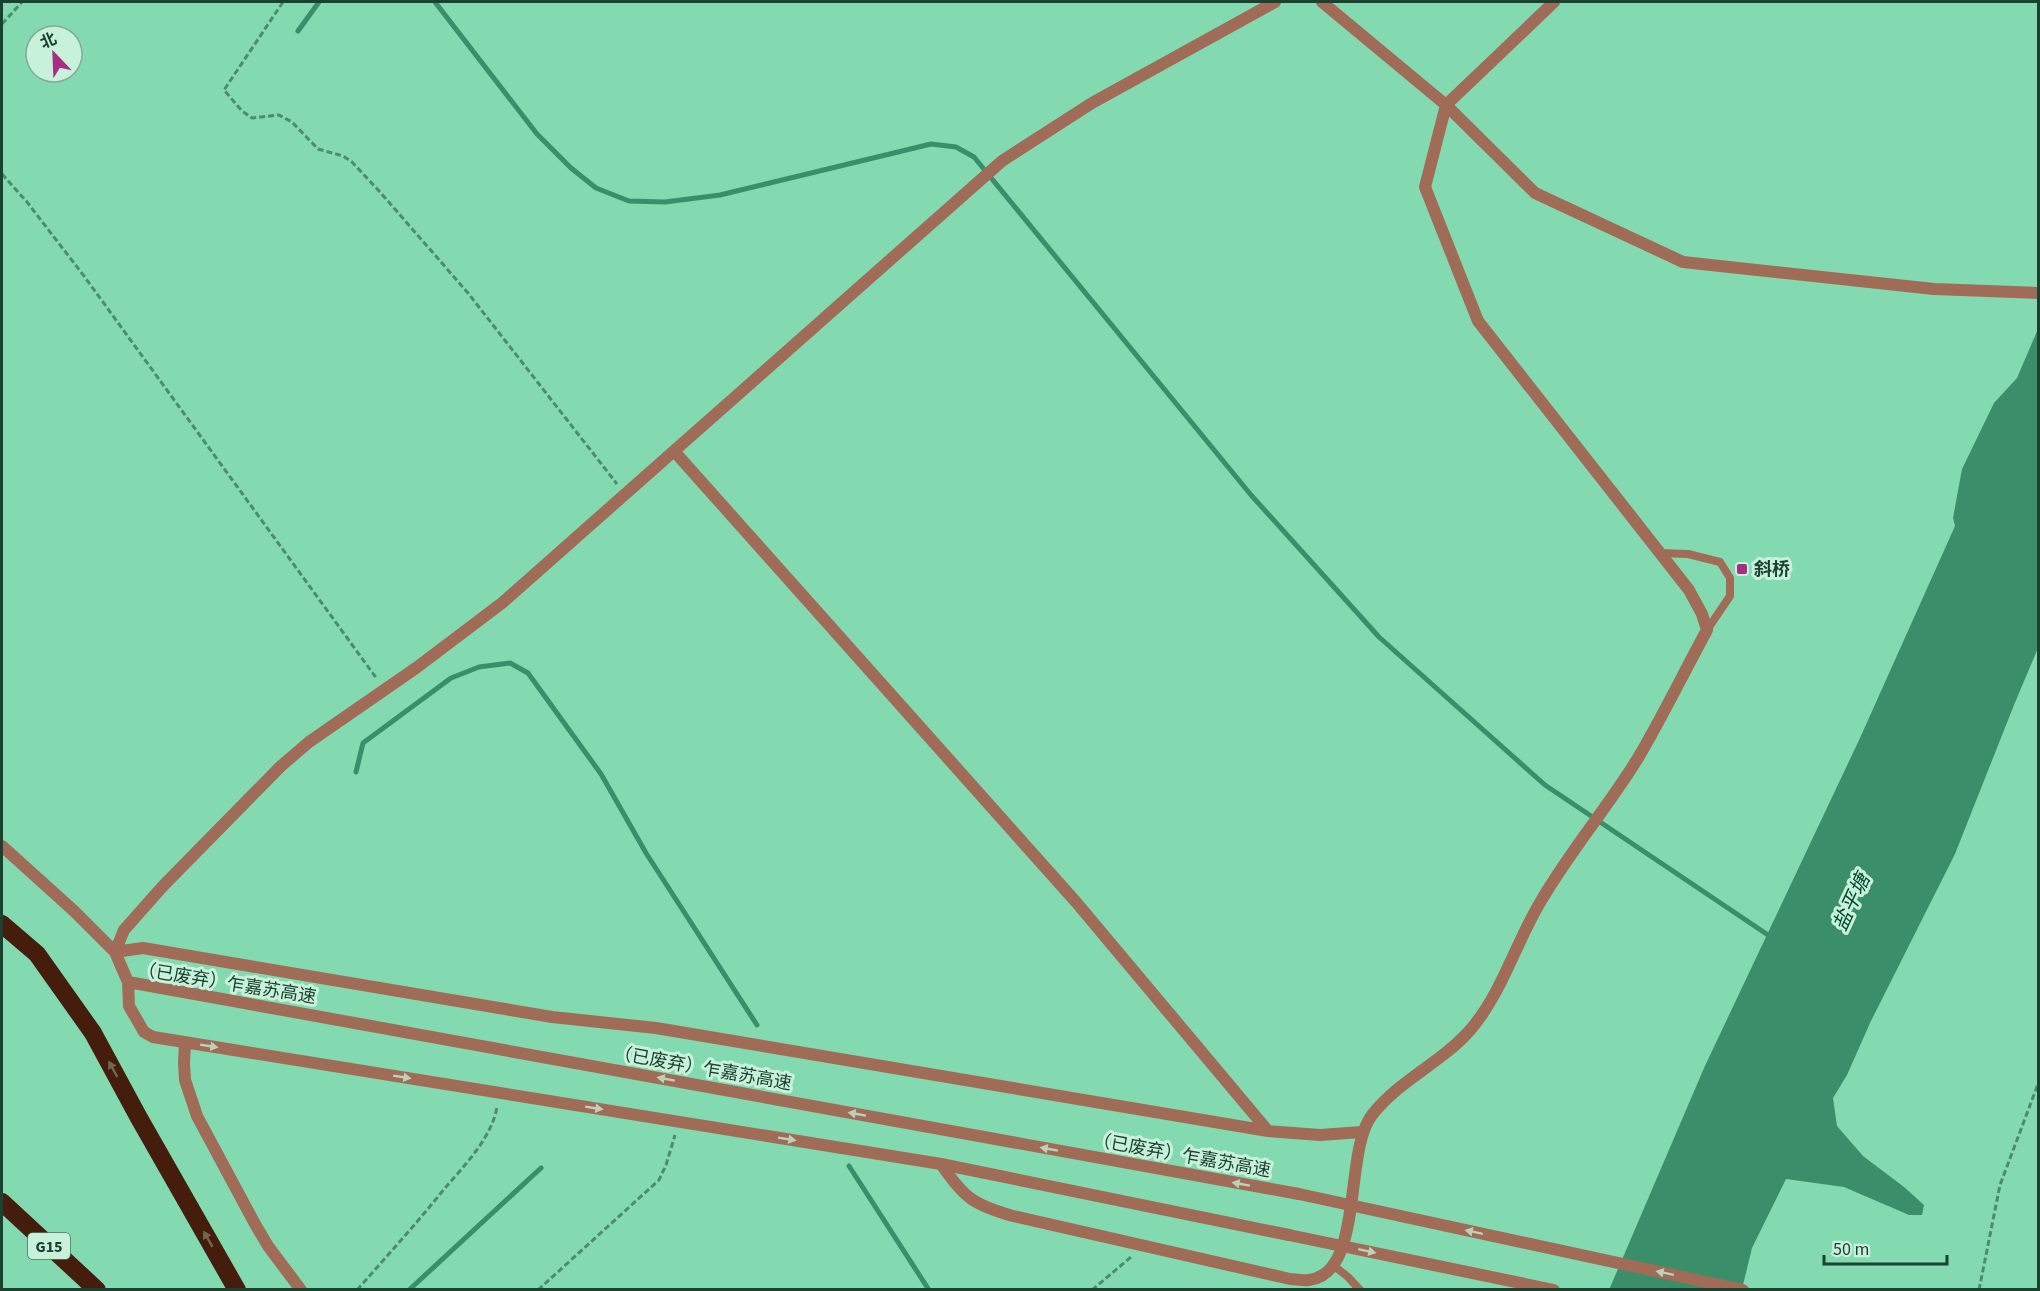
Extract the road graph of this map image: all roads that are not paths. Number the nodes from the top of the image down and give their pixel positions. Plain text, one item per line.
1 (1275, 2) edge
2 (1322, 2) edge
3 (1554, 2) edge
4 (1446, 105) junction
5 (2038, 293) edge
6 (674, 451) junction
7 (1660, 553) junction
8 (1707, 630) junction
9 (2, 846) edge
10 (2, 924) edge
11 (115, 952) junction
12 (128, 982) junction
13 (185, 1042) junction
14 (1268, 1131) junction
15 (1362, 1132) junction
16 (941, 1164) junction
17 (2, 1202) edge
18 (1333, 1265) junction
19 (97, 1290) edge
20 (237, 1290) edge
21 (301, 1290) edge
22 (1360, 1290) edge
23 (1554, 1290) edge
24 (1743, 1290) edge

1 - 6 street
2 - 4 street
3 - 4 street
4 - 5 street
4 - 7 street
6 - 11 street
6 - 14 street
7 - 8 street
7 - 8 lane
8 - 15 street
9 - 11 street
20 -> 10 highway
11 - 12 street
11 - 14 street
12 - 13 street, （已废弃）乍嘉苏高速
24 -> 12 street, （已废弃）乍嘉苏高速, bridge
13 -> 16 street, （已废弃）乍嘉苏高速
13 - 21 street
14 - 15 street
15 - 18 street
16 - 18 street
16 -> 23 street, （已废弃）乍嘉苏高速, bridge
17 - 19 highway, G15
18 - 22 lane

